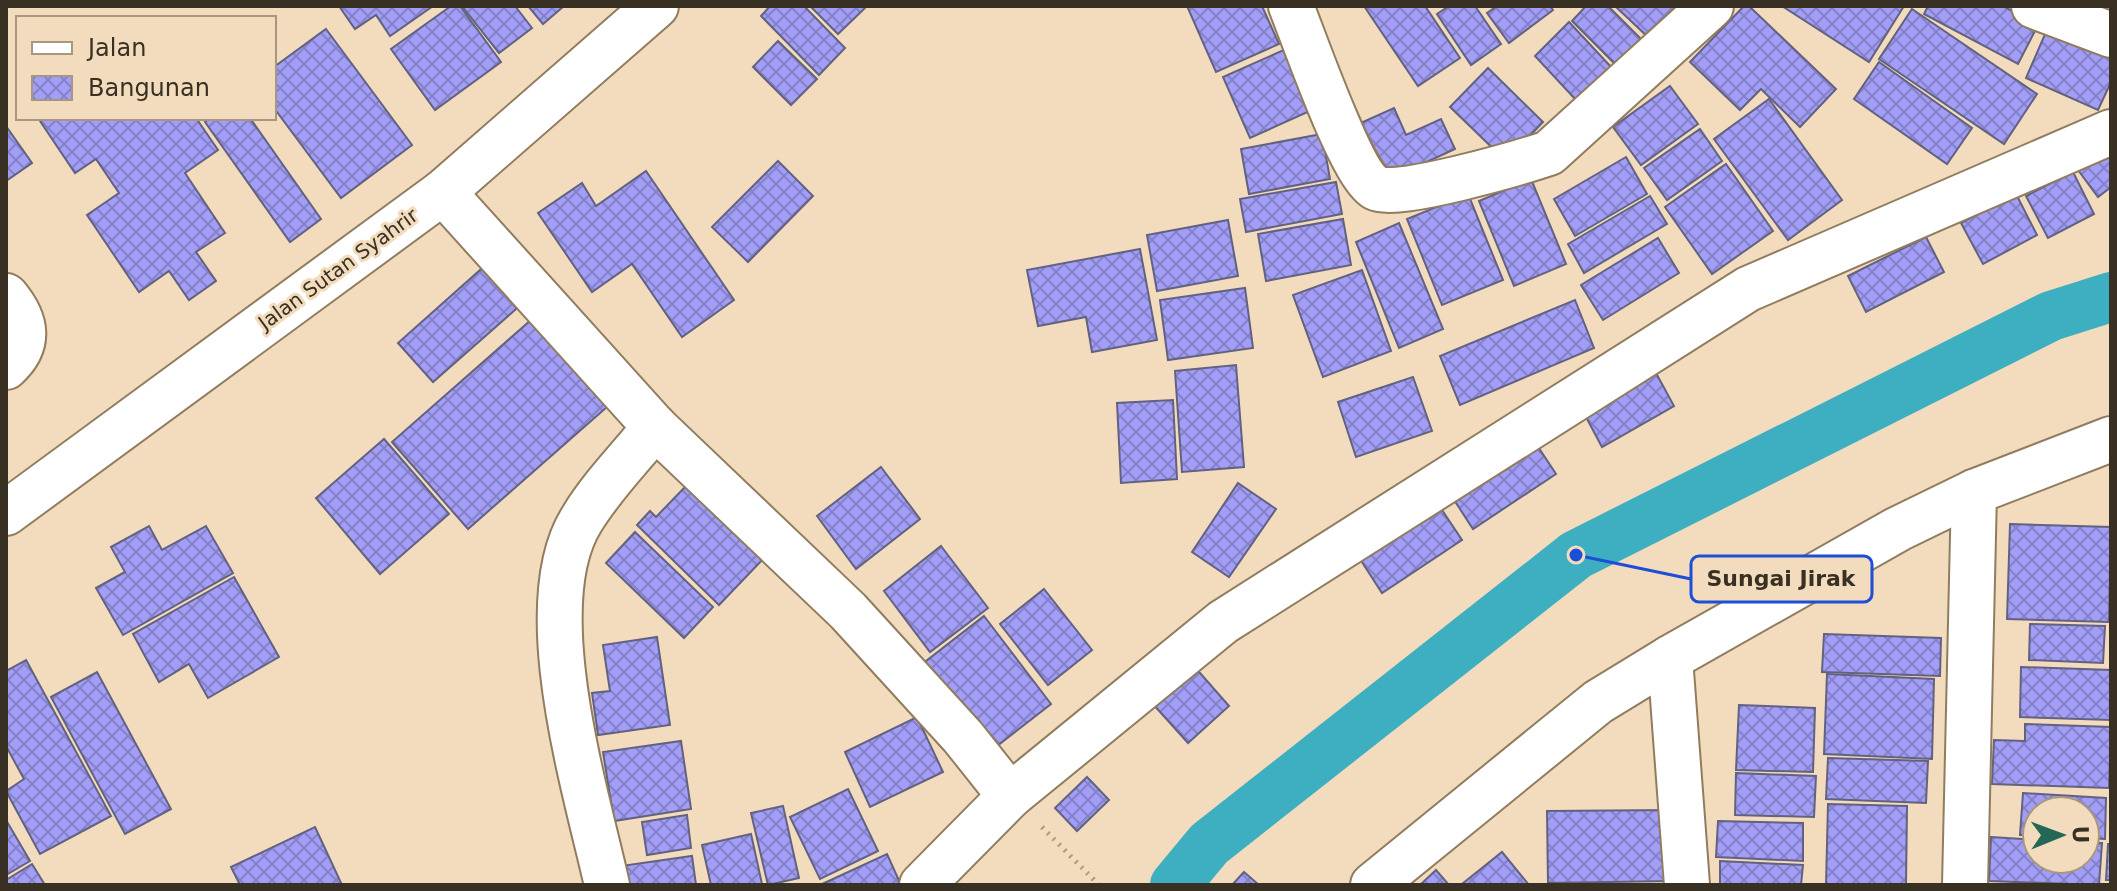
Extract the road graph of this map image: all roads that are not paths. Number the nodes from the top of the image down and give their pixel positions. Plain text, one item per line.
1 (656, 6) edge
2 (1291, 6) edge
3 (1711, 6) edge
4 (2034, 6) edge
5 (2111, 35) edge
6 (2111, 132) edge
7 (443, 192) junction
8 (6, 296) edge
9 (6, 367) edge
10 (655, 427) junction
11 (2111, 439) edge
12 (1974, 492) junction
13 (6, 513) edge
14 (1670, 658) junction
15 (1010, 796) junction
16 (607, 885) edge
17 (922, 885) edge
18 (1373, 885) edge
19 (1687, 885) edge
20 (1965, 885) edge

1 - 7 street, Jalan Sutan Syahrir
2 - 3 street
4 - 5 street
6 - 15 street
7 - 10 street
7 - 13 street, Jalan Sutan Syahrir
8 - 9 street
10 - 15 street
10 - 16 street
11 - 12 street
12 - 14 street
12 - 20 street
14 - 18 street
14 - 19 street
15 - 17 street

